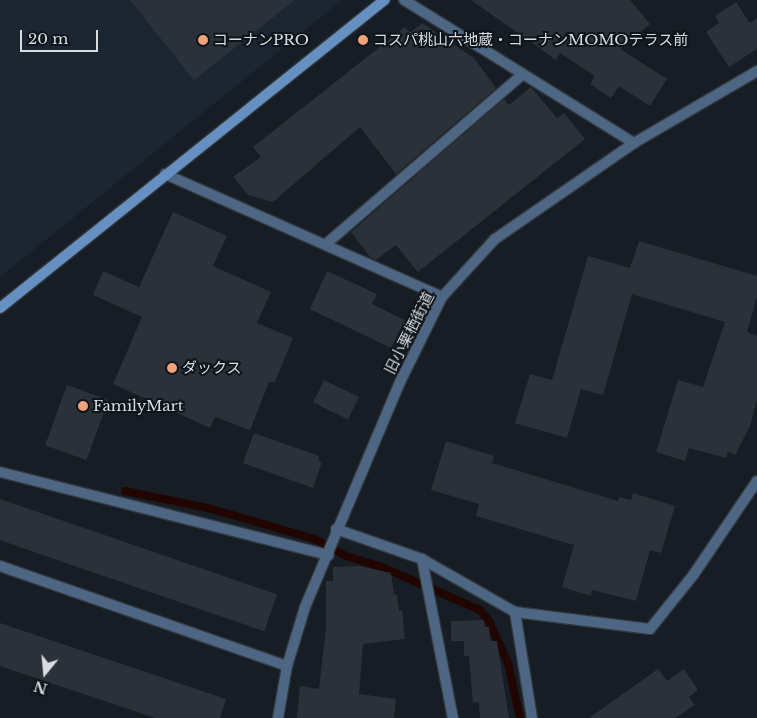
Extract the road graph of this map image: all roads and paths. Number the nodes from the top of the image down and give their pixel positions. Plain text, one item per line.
1 (385, 0) edge
2 (404, 0) edge
3 (757, 71) edge
4 (523, 74) junction
5 (634, 143) junction
6 (165, 174) junction
7 (326, 244) junction
8 (442, 297) junction
9 (0, 308) edge
10 (0, 472) edge
11 (757, 481) edge
12 (336, 530) junction
13 (330, 554) junction
14 (422, 563) junction
15 (0, 566) edge
16 (515, 612) junction
17 (288, 666) junction
18 (278, 718) edge
19 (453, 718) edge
20 (532, 718) edge

1 - 6 street
2 - 4 street
3 - 5 street, 旧小栗栖街道
4 - 5 street
4 - 7 street
5 - 8 street, 旧小栗栖街道
6 - 7 street
6 - 9 street
7 - 8 street
8 - 12 street, 旧小栗栖街道
10 - 13 street
11 - 16 street
12 - 13 street, 旧小栗栖街道
12 - 14 street
13 - 17 street, 旧小栗栖街道
14 - 16 street
14 - 19 street
15 - 17 street
16 - 20 street
17 - 18 street, 旧小栗栖街道

